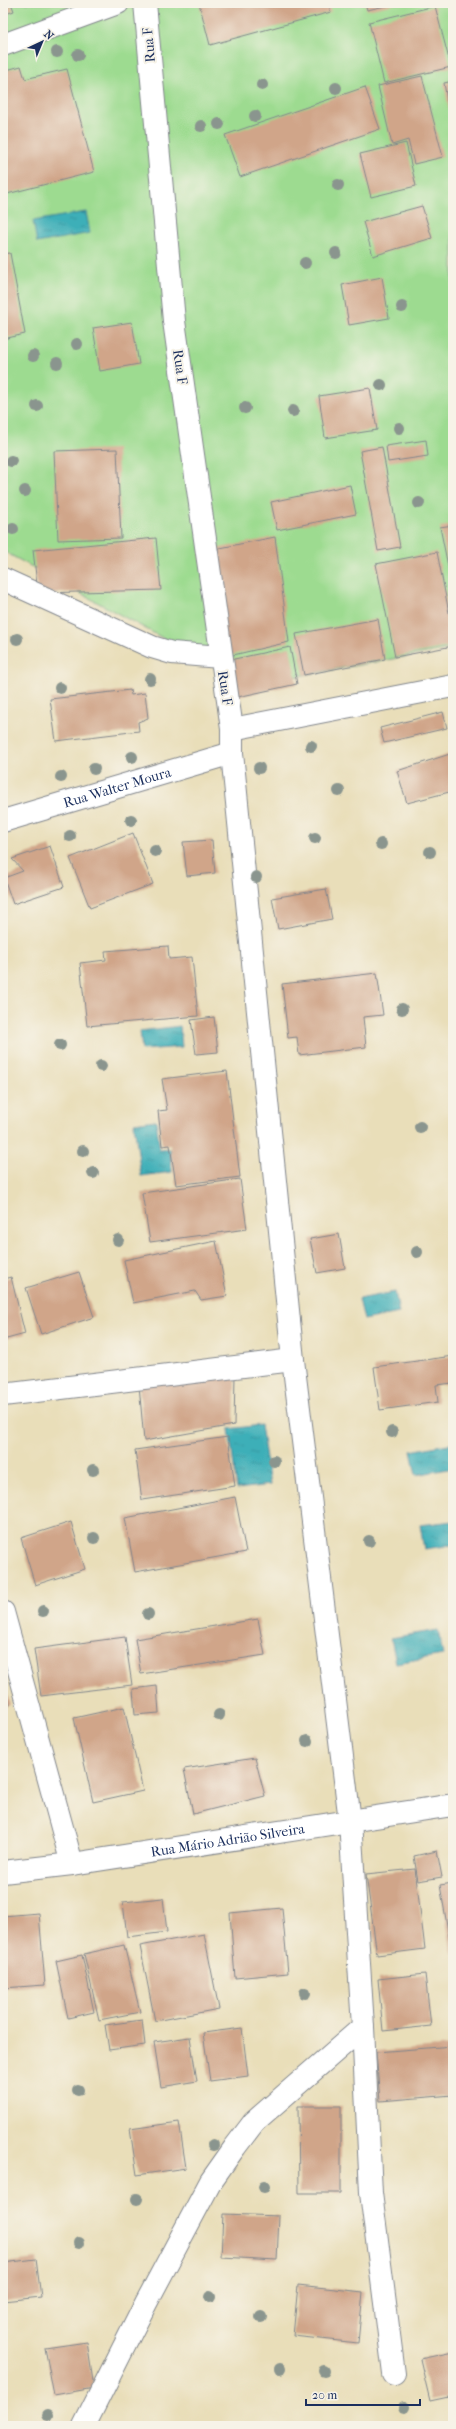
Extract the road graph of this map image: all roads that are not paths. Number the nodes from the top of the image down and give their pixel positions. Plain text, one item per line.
1 (118, 3) edge
2 (145, 3) edge
3 (3, 45) edge
4 (3, 579) edge
5 (220, 657) junction
6 (453, 686) edge
7 (232, 729) junction
8 (232, 753) junction
9 (3, 821) edge
10 (292, 1360) junction
11 (3, 1395) edge
12 (3, 1612) edge
13 (453, 1805) edge
14 (350, 1821) junction
15 (72, 1864) junction
16 (3, 1872) edge
17 (363, 2027) junction
18 (394, 2374) dead end
19 (84, 2426) edge

1 - 3 street
2 - 5 street, Rua F
4 - 5 street
5 - 7 street, Rua F
6 - 7 street
7 - 8 street, Rua F
8 - 9 street, Rua Walter Moura
8 - 10 street, Rua F
10 - 11 street
10 - 14 street, Rua F
12 - 15 street
13 - 14 street, Rua Mário Adrião Silveira
14 - 15 street, Rua Mário Adrião Silveira
14 - 17 street, Rua F
15 - 16 street, Rua Mário Adrião Silveira
17 - 18 street, Rua F
17 - 19 street

